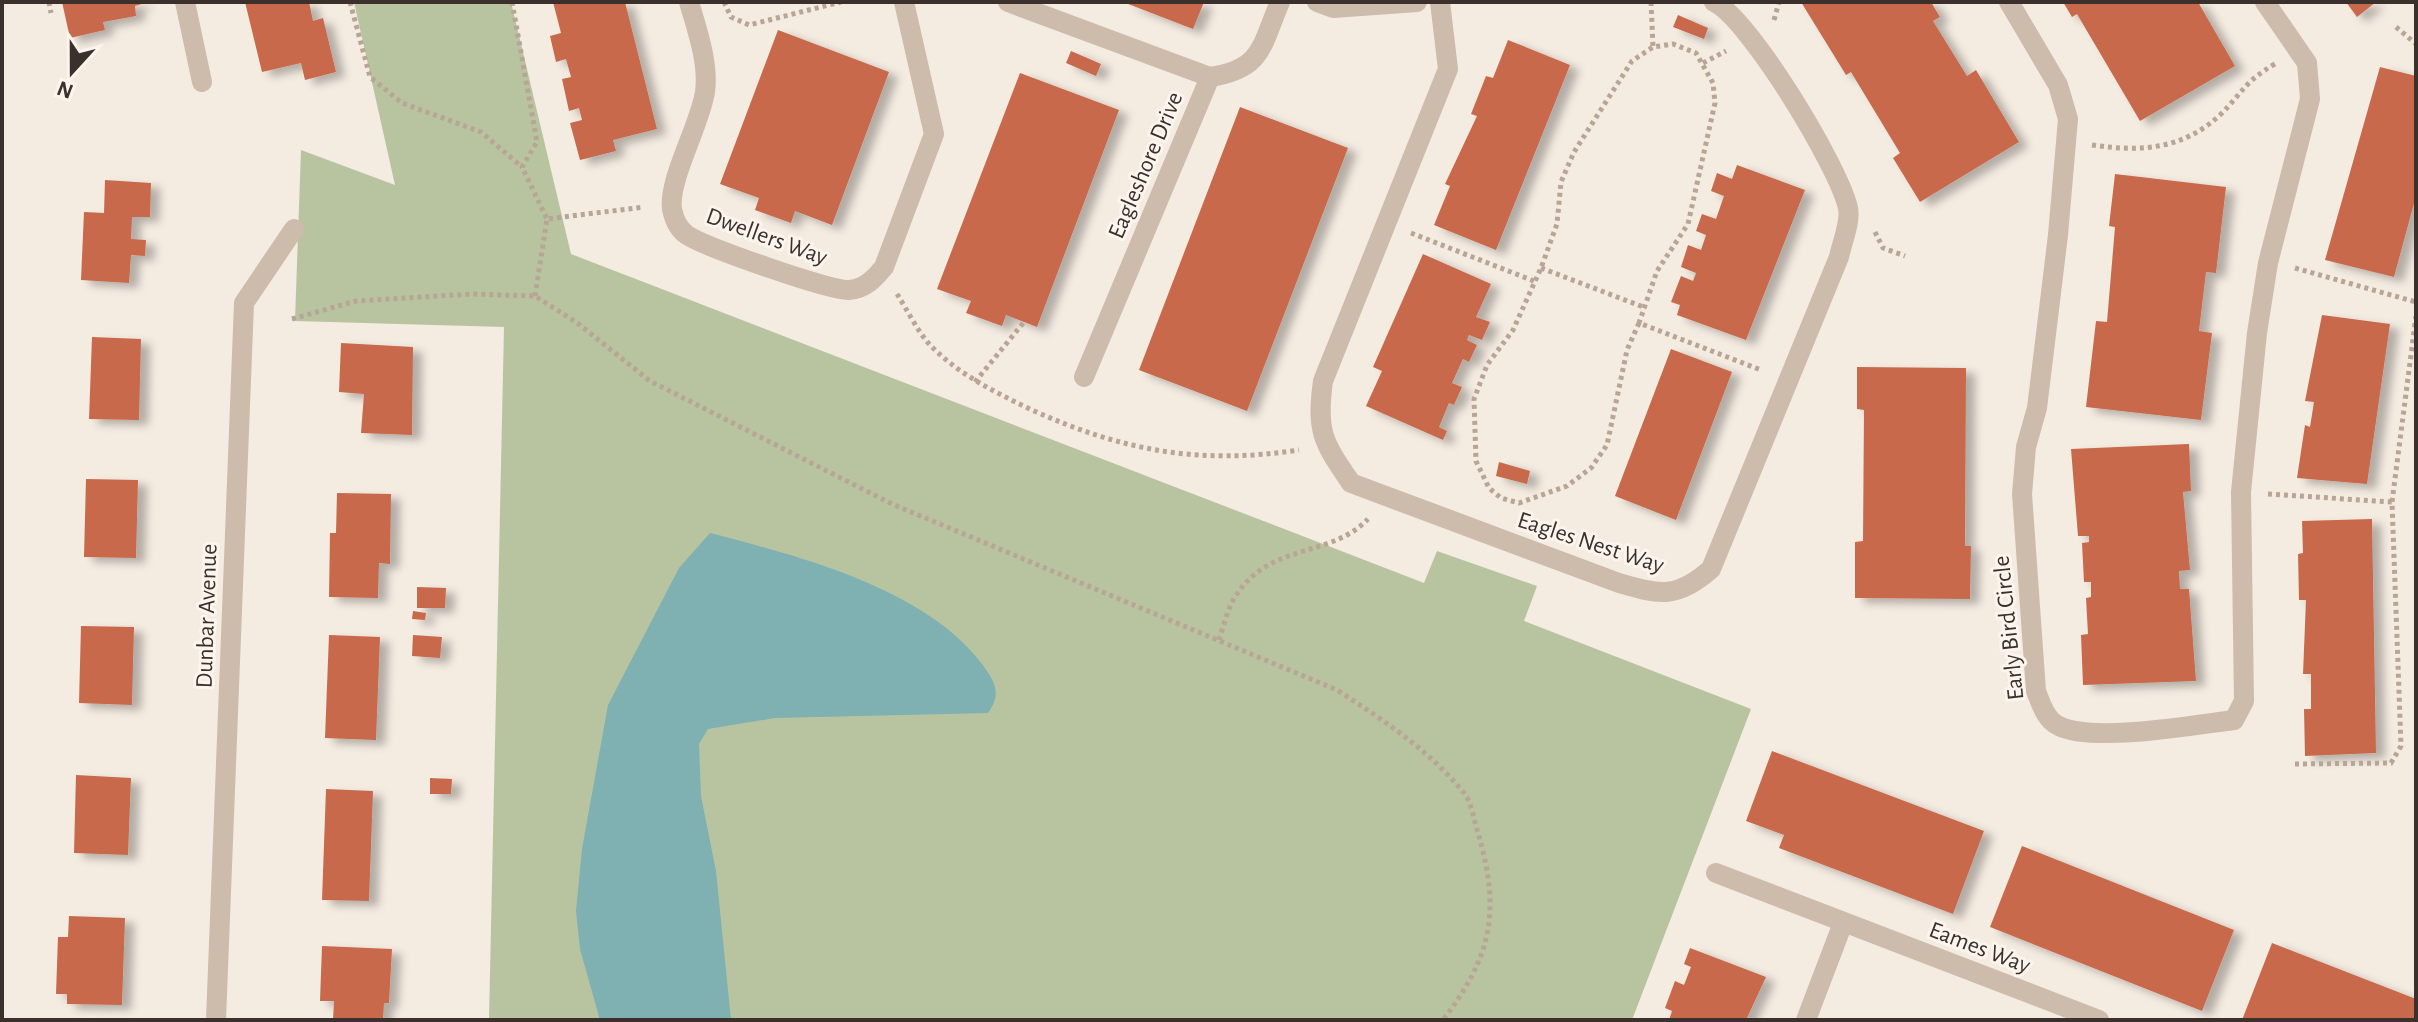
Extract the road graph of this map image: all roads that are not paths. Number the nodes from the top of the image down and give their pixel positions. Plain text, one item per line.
1 (185, 2) edge
2 (689, 2) edge
3 (904, 2) edge
4 (1008, 2) edge
5 (1280, 2) edge
6 (1317, 2) edge
7 (1417, 2) edge
8 (1440, 2) edge
9 (2009, 2) edge
10 (2265, 2) edge
11 (1724, 4) edge
12 (1210, 77) junction
13 (202, 82) dead end
14 (294, 229) dead end
15 (1084, 377) dead end
16 (1716, 873) dead end
17 (1843, 923) junction
18 (216, 1020) edge
19 (1806, 1020) edge
20 (2099, 1020) edge

1 - 13 street
2 - 3 street, Dwellers Way
4 - 12 street
5 - 12 street, Eagleshore Drive
6 - 7 street
8 - 11 street, Eagles Nest Way
9 - 10 street, Early Bird Circle
12 - 15 street, Eagleshore Drive
14 - 18 street, Dunbar Avenue
16 - 17 street, Eames Way
17 - 19 street
17 - 20 street, Eames Way

